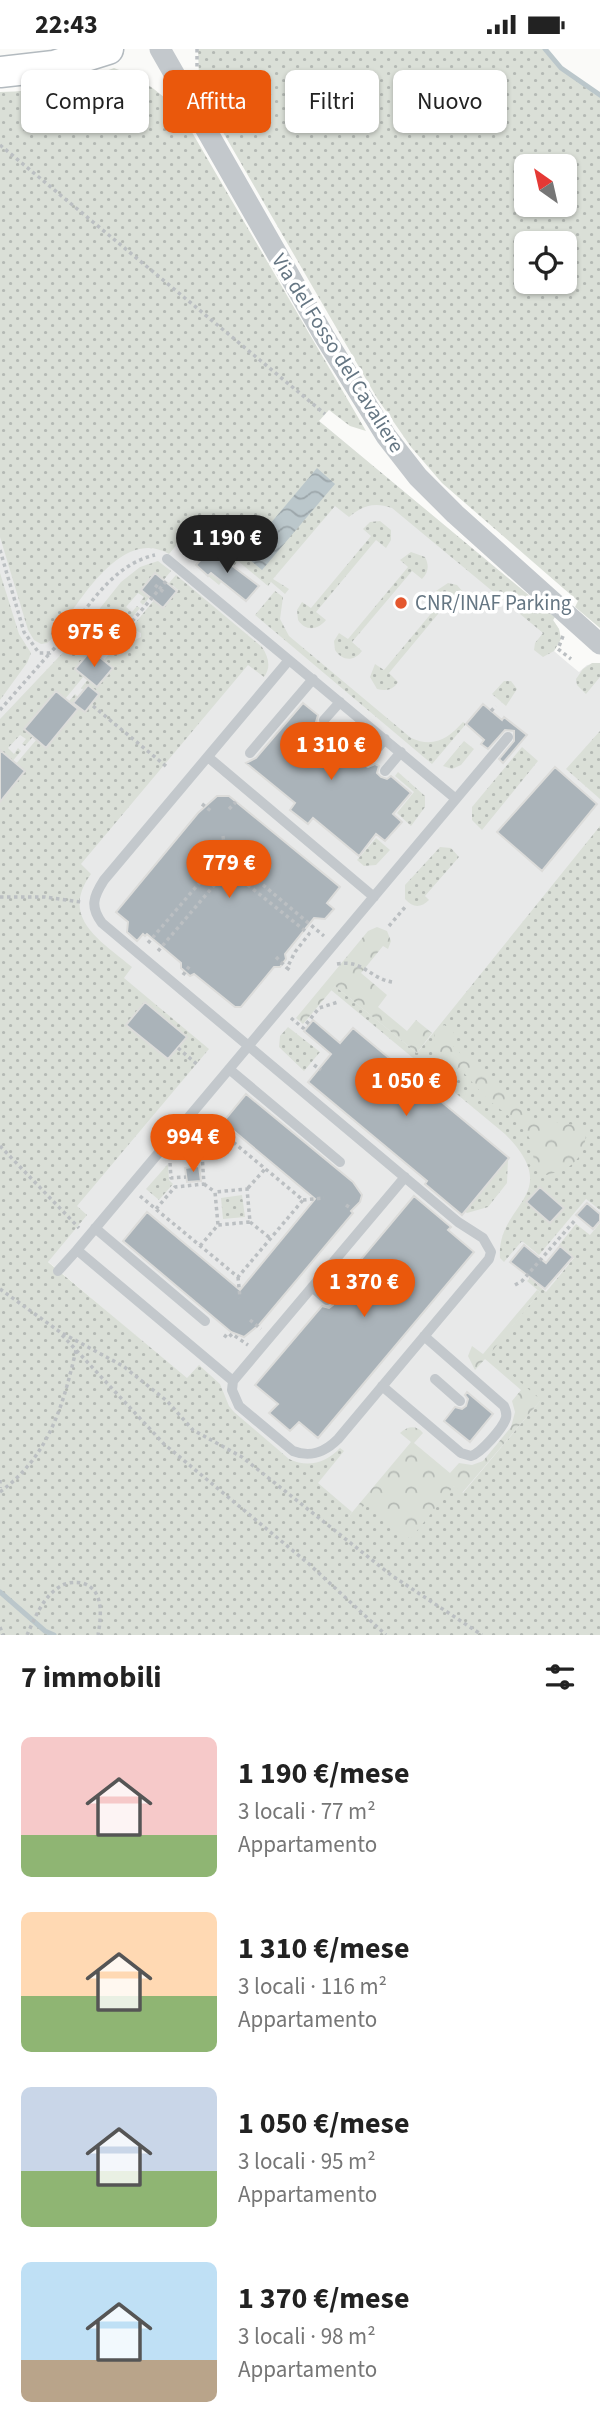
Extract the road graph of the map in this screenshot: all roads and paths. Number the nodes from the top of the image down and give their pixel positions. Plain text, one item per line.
1 (108, 49) edge
2 (160, 49) edge
3 (197, 49) edge
4 (198, 70) edge
5 (0, 72) edge
6 (0, 145) edge
7 (325, 414) dead end
8 (0, 550) edge
9 (167, 559) joint
10 (178, 567) junction
11 (158, 587) junction
12 (165, 593) dead end
13 (139, 604) dead end
14 (144, 608) junction
15 (564, 611) junction
16 (123, 623) dead end
17 (127, 627) junction
18 (123, 632) dead end
19 (600, 643) edge
20 (50, 653) junction
21 (571, 659) dead end
22 (289, 660) junction
23 (313, 679) junction
24 (340, 702) junction
25 (93, 706) dead end
26 (496, 706) dead end
27 (0, 710) edge
28 (491, 711) dead end
29 (324, 720) dead end
30 (508, 737) dead end
31 (385, 739) junction
32 (250, 753) dead end
33 (401, 753) junction
34 (208, 757) junction
35 (369, 759) dead end
36 (167, 767) dead end
37 (385, 772) dead end
38 (456, 799) junction
39 (236, 802) dead end
40 (202, 804) dead end
41 (229, 809) dead end
42 (211, 811) dead end
43 (223, 836) dead end
44 (225, 853) junction
45 (0, 897) edge
46 (374, 897) junction
47 (81, 902) dead end
48 (406, 906) dead end
49 (389, 926) dead end
50 (325, 937) dead end
51 (146, 946) dead end
52 (156, 955) dead end
53 (276, 957) dead end
54 (185, 963) dead end
55 (191, 964) dead end
56 (333, 965) dead end
57 (288, 968) junction
58 (187, 969) junction
59 (297, 976) dead end
60 (182, 977) dead end
61 (392, 982) dead end
62 (338, 1002) dead end
63 (289, 1017) dead end
64 (248, 1046) junction
65 (177, 1048) dead end
66 (314, 1065) dead end
67 (199, 1066) dead end
68 (229, 1069) junction
69 (321, 1070) dead end
70 (437, 1086) dead end
71 (431, 1093) dead end
72 (203, 1118) dead end
73 (220, 1132) junction
74 (0, 1146) edge
75 (178, 1155) dead end
76 (340, 1162) dead end
77 (170, 1164) dead end
78 (195, 1167) dead end
79 (265, 1169) junction
80 (186, 1177) dead end
81 (405, 1177) junction
82 (204, 1184) junction
83 (247, 1189) junction
84 (215, 1192) junction
85 (138, 1194) dead end
86 (324, 1198) dead end
87 (303, 1200) junction
88 (156, 1209) junction
89 (576, 1219) dead end
90 (250, 1222) junction
91 (218, 1225) junction
92 (91, 1232) junction
93 (271, 1238) junction
94 (200, 1246) junction
95 (77, 1250) junction
96 (58, 1271) dead end
97 (238, 1277) junction
98 (515, 1285) dead end
99 (312, 1287) junction
100 (0, 1289) edge
101 (240, 1299) dead end
102 (327, 1300) dead end
103 (205, 1321) dead end
104 (60, 1332) junction
105 (224, 1335) dead end
106 (424, 1336) junction
107 (250, 1346) dead end
108 (76, 1349) junction
109 (435, 1379) dead end
110 (233, 1381) junction
111 (382, 1386) junction
112 (460, 1401) dead end
113 (0, 1480) edge
114 (0, 1490) edge
115 (0, 1627) edge
116 (3, 1635) edge
117 (27, 1635) edge
118 (98, 1635) edge
119 (386, 1635) edge
120 (482, 1635) edge

1 - 5 main road
2 - 15 street, Via del Fosso del Cavaliere
3 - 4 path
6 - 7 path
8 - 20 path
9 - 10 lane
9 - 20 path
10 - 11 path
10 - 22 lane
11 - 12 path
11 - 14 path
13 - 14 path
14 - 17 path
15 - 19 street, Via del Fosso del Cavaliere
15 - 21 path
16 - 17 path
17 - 18 path
20 - 27 path
22 - 23 lane
22 - 34 lane
23 - 24 lane
23 - 32 lane
24 - 29 lane
24 - 31 lane
25 - 36 path
26 - 28 path
30 - 38 lane
31 - 33 lane
31 - 35 lane
33 - 37 lane
33 - 38 lane
34 - 46 lane
34 - 64 lane
38 - 46 lane
39 - 41 path
40 - 42 path
43 - 44 path
44 - 50 path
44 - 51 path
45 - 47 path
46 - 64 lane
48 - 49 path
52 - 57 path
53 - 57 path
54 - 58 path
55 - 58 path
56 - 61 path
57 - 59 path
58 - 60 path
62 - 63 path
64 - 68 lane
64 - 81 lane
65 - 67 path
66 - 69 path
68 - 76 lane
68 - 92 lane
70 - 71 path
72 - 73 path
73 - 79 path
73 - 82 path
74 - 92 path
75 - 78 path
77 - 80 path
79 - 83 path
79 - 87 path
81 - 99 lane
81 - 106 lane
82 - 84 path
82 - 88 path
83 - 84 path
83 - 90 path
84 - 91 path
85 - 88 path
86 - 87 path
87 - 93 path
88 - 94 path
89 - 98 path
90 - 91 path
90 - 93 path
91 - 94 path
92 - 95 lane
92 - 103 lane
93 - 97 path
94 - 97 path
95 - 96 lane
95 - 110 lane
97 - 101 path
99 - 102 lane
99 - 110 lane
100 - 104 path
104 - 108 path
104 - 120 path
105 - 107 path
106 - 111 lane
106 - 111 lane
108 - 114 path
108 - 119 path
109 - 112 lane
110 - 111 lane
113 - 114 path
115 - 116 path
117 - 118 path

